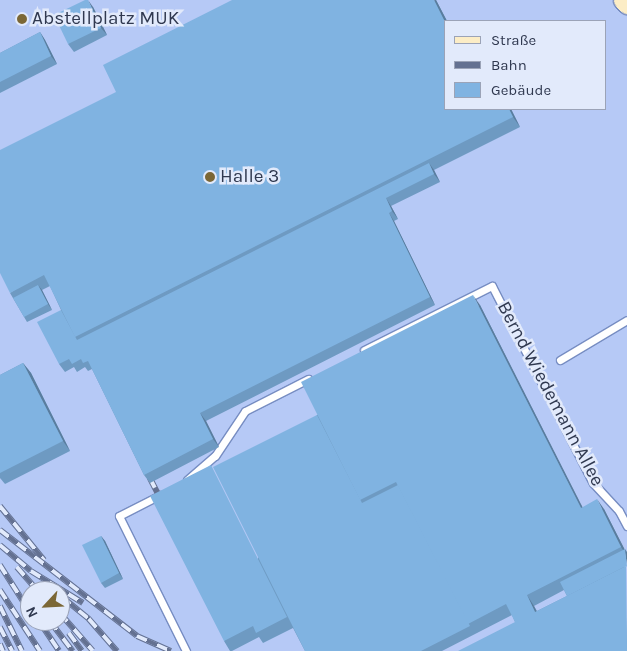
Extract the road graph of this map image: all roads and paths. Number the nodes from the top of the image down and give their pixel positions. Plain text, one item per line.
1 (623, 0) edge
2 (627, 4) edge
3 (627, 320) edge
4 (358, 353) edge
5 (560, 360) dead end
6 (313, 376) edge
7 (177, 486) edge
8 (169, 490) edge
9 (627, 526) edge
10 (186, 651) edge

1 - 2 main road
3 - 5 lane
4 - 9 lane, Bernd Wiedemann Allee
6 - 7 lane
8 - 10 lane

